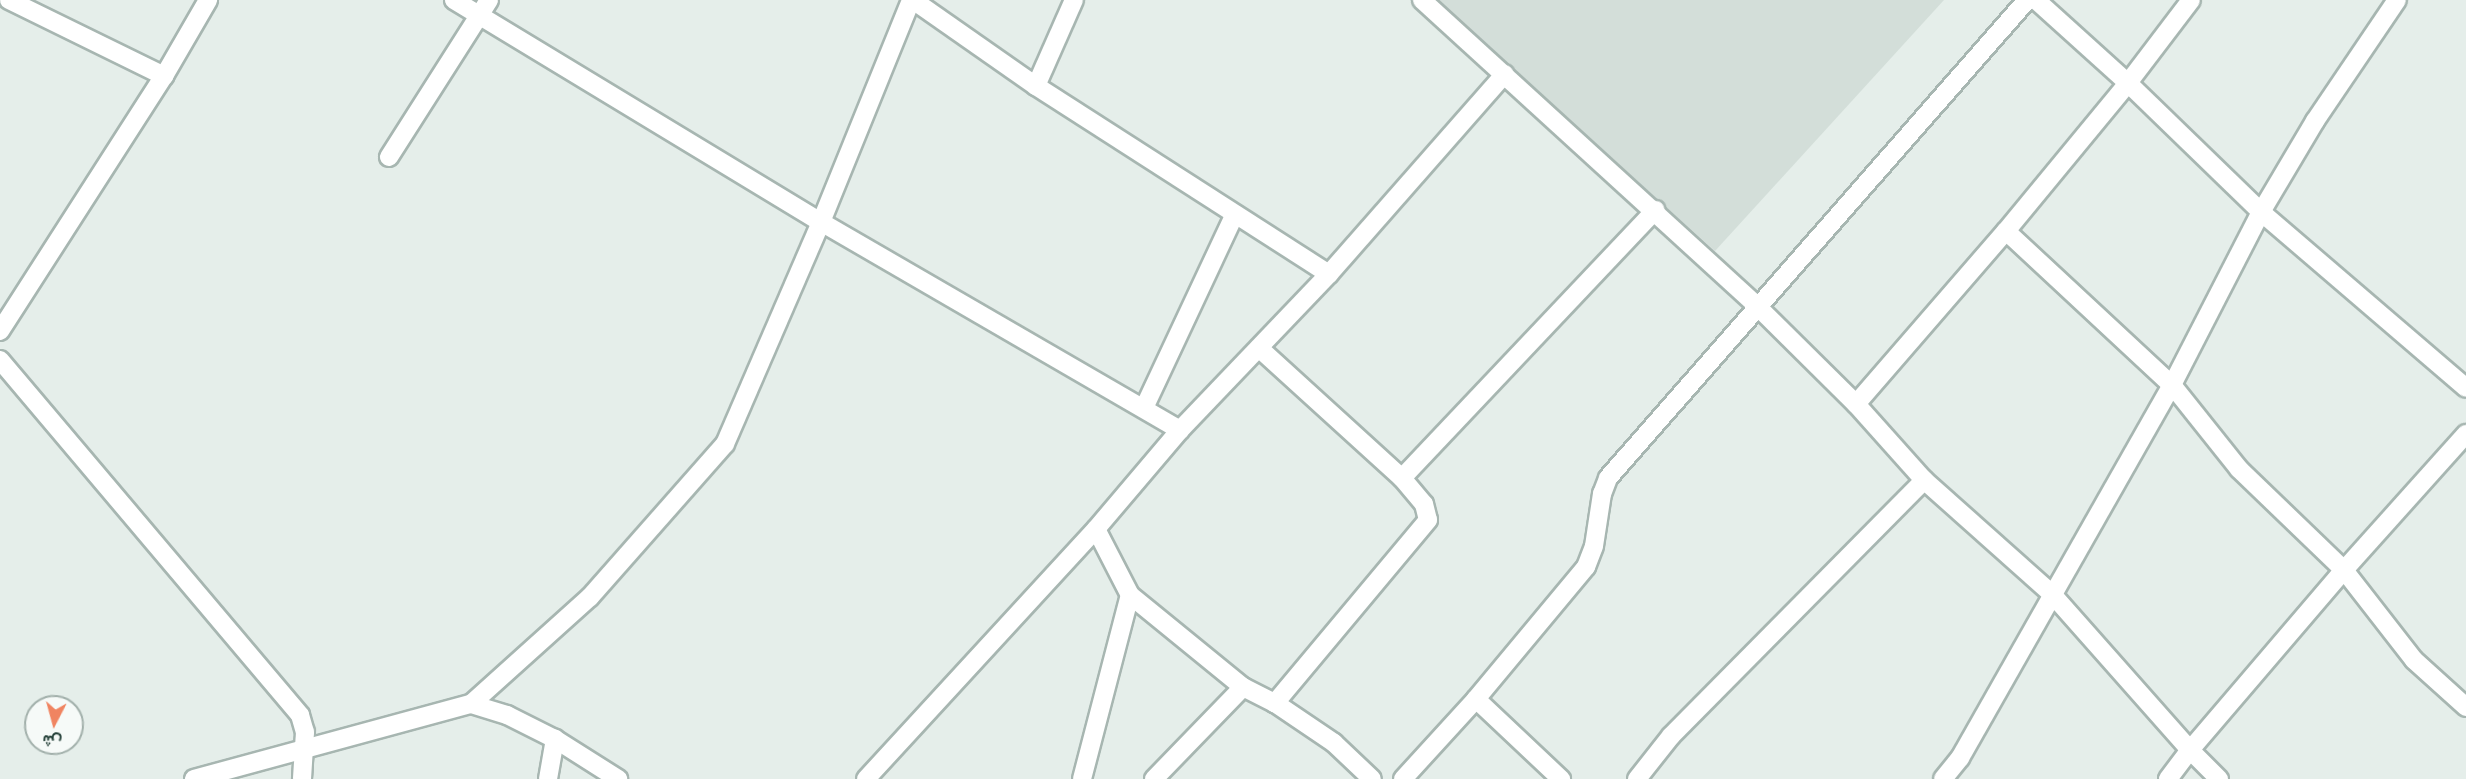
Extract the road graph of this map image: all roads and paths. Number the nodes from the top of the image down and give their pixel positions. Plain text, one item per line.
1 (9, 0) edge
2 (208, 0) edge
3 (454, 0) edge
4 (912, 0) edge
5 (1074, 0) edge
6 (1422, 0) edge
7 (2028, 0) edge
8 (2036, 0) edge
9 (2191, 0) edge
10 (2397, 0) edge
11 (484, 8) edge
12 (1505, 74) junction
13 (164, 76) junction
14 (2128, 83) junction
15 (1036, 86) junction
16 (389, 157) dead end
17 (1655, 210) junction
18 (2260, 212) junction
19 (1235, 214) junction
20 (821, 222) junction
21 (2006, 231) junction
22 (1329, 274) junction
23 (1759, 308) junction
24 (0, 331) edge
25 (1258, 348) junction
26 (0, 360) edge
27 (2172, 385) junction
28 (2466, 388) edge
29 (1856, 404) junction
30 (1144, 408) junction
31 (1180, 430) junction
32 (2466, 434) edge
33 (1402, 478) junction
34 (1924, 480) junction
35 (1096, 529) junction
36 (2344, 570) junction
37 (2052, 594) junction
38 (1130, 595) junction
39 (1243, 687) junction
40 (1476, 699) junction
41 (1275, 703) junction
42 (471, 704) junction
43 (2466, 706) edge
44 (555, 739) junction
45 (304, 750) junction
46 (2190, 750) junction
47 (194, 779) edge
48 (302, 779) edge
49 (548, 779) edge
50 (618, 779) edge
51 (866, 779) edge
52 (1082, 779) edge
53 (1154, 779) edge
54 (1372, 779) edge
55 (1403, 779) edge
56 (1561, 779) edge
57 (1637, 779) edge
58 (1943, 779) edge
59 (2168, 779) edge
60 (2218, 779) edge

1 - 13 street
2 - 13 street
3 - 11 street
4 - 15 street
4 - 20 street
5 - 15 street
6 - 12 street
7 - 23 street
8 - 14 street
9 - 14 street
10 - 18 street
11 - 16 street
11 - 20 street
12 - 17 street
12 - 22 street
13 - 24 street
14 - 18 street
14 - 21 street
15 - 19 street
17 - 23 street
17 - 33 street
18 - 27 street
18 - 28 street
19 - 22 street
19 - 30 street
20 - 30 street
20 - 42 street
21 - 27 street
21 - 29 street
22 - 25 street
23 - 29 street
23 - 40 street
25 - 31 street
25 - 33 street
26 - 45 street
27 - 36 street
27 - 37 street
29 - 34 street
30 - 31 street
31 - 35 street
32 - 36 street
33 - 41 street
34 - 37 street
34 - 57 street
35 - 38 street
35 - 51 street
36 - 43 street
36 - 46 street
37 - 46 street
37 - 58 street
38 - 39 street
38 - 52 street
39 - 41 street
39 - 53 street
40 - 55 street
40 - 56 street
41 - 54 street
42 - 44 street
42 - 45 street
44 - 49 street
44 - 50 street
45 - 47 street
45 - 48 street
46 - 59 street
46 - 60 street

